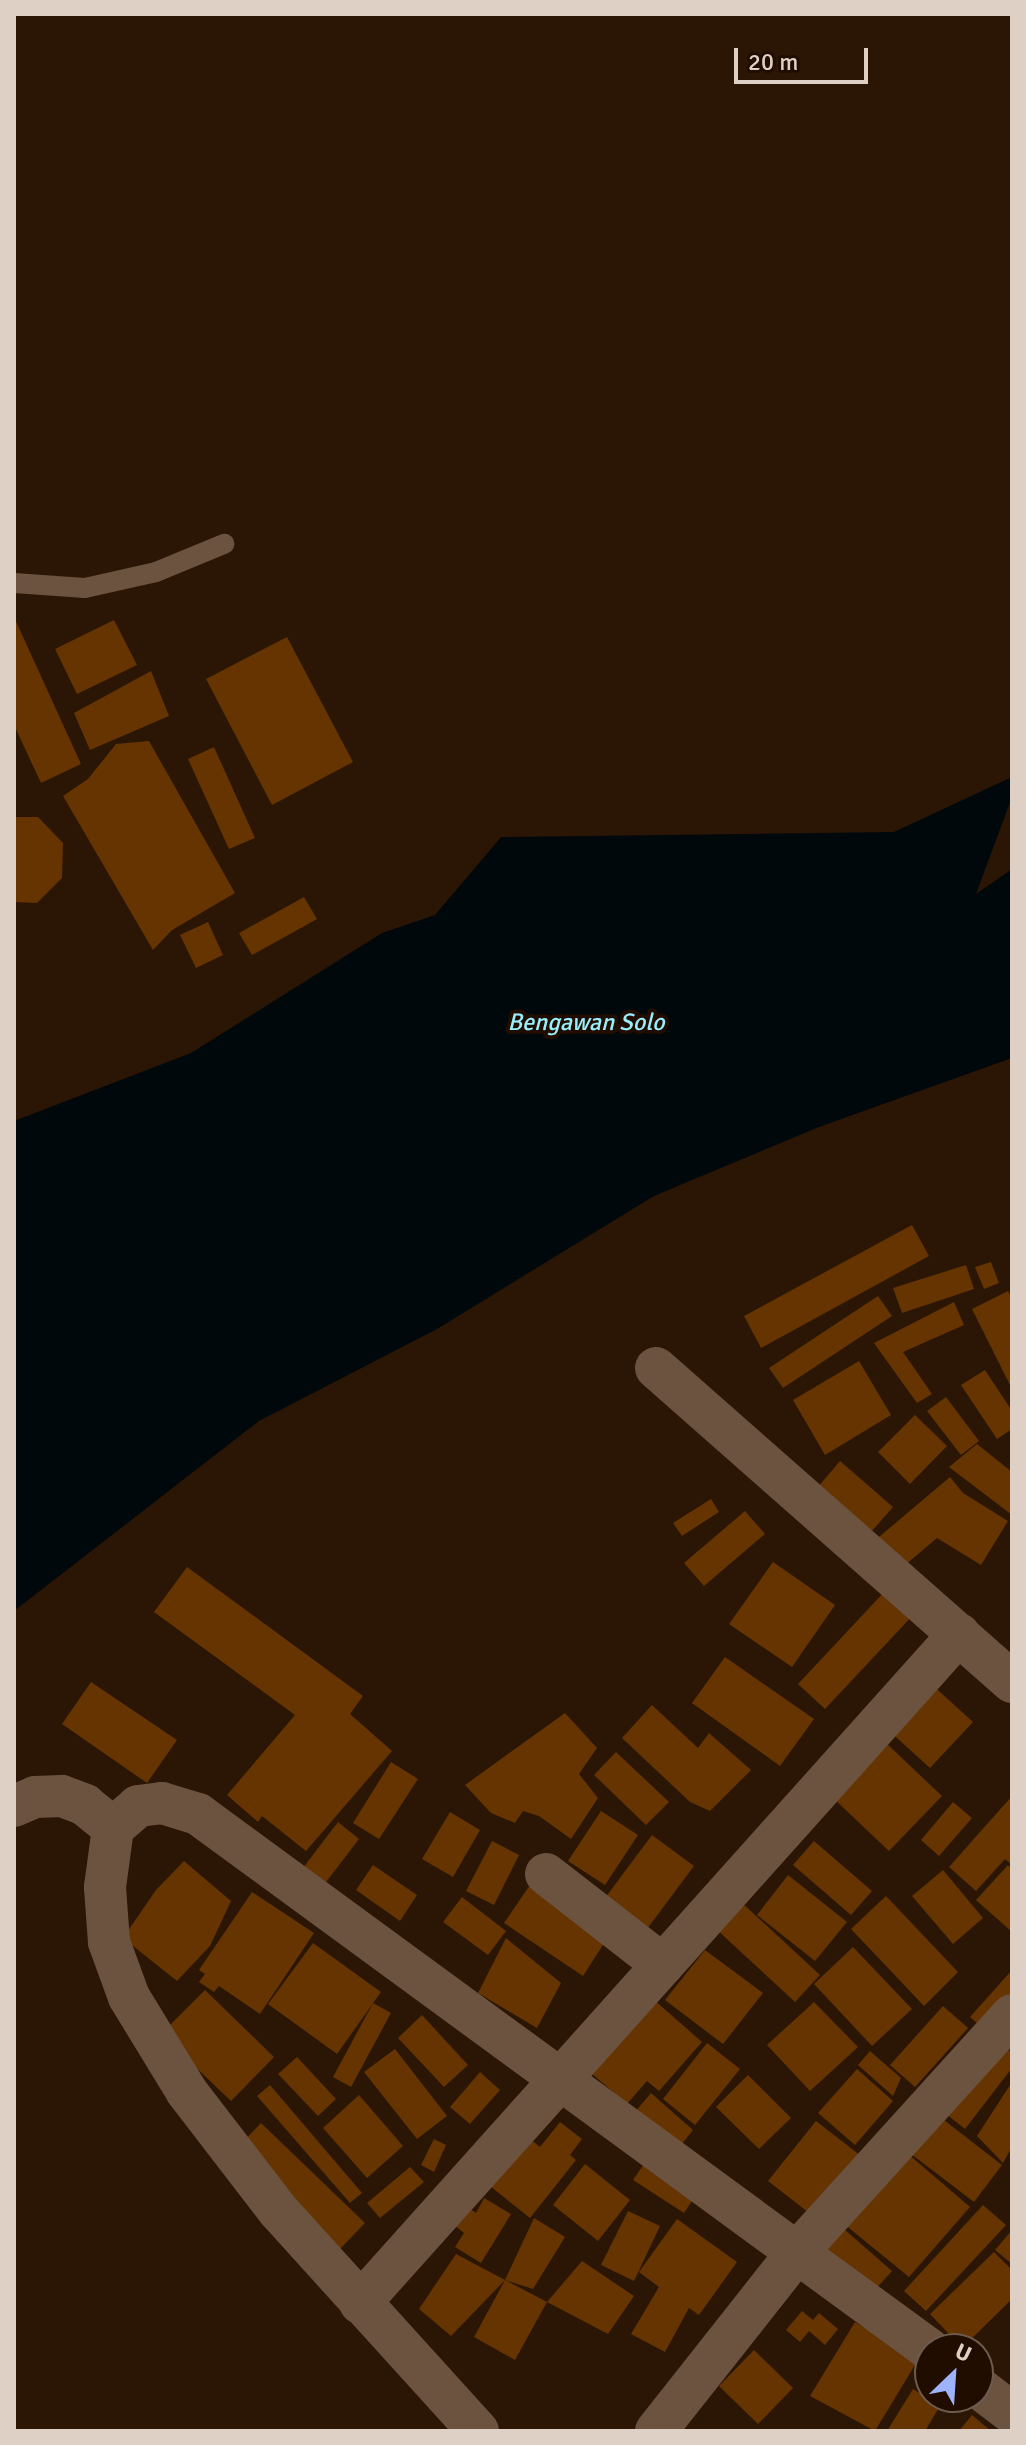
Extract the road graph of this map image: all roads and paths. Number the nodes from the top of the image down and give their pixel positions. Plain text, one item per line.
1 (224, 544) dead end
2 (14, 583) edge
3 (656, 1368) dead end
4 (959, 1634) junction
5 (1012, 1682) edge
6 (14, 1806) edge
7 (113, 1828) junction
8 (546, 1874) dead end
9 (663, 1965) junction
10 (1012, 2015) edge
11 (563, 2079) junction
12 (799, 2250) junction
13 (360, 2303) junction
14 (914, 2338) edge
15 (994, 2399) edge
16 (1012, 2413) edge
17 (478, 2431) edge
18 (656, 2431) edge

1 - 2 lane
3 - 4 street
4 - 5 street
4 - 9 street
6 - 7 street
7 - 11 street
7 - 13 street
8 - 9 street
9 - 11 street
10 - 12 street
11 - 12 street
11 - 13 street
12 - 14 street
12 - 18 street
13 - 17 street
15 - 16 street

